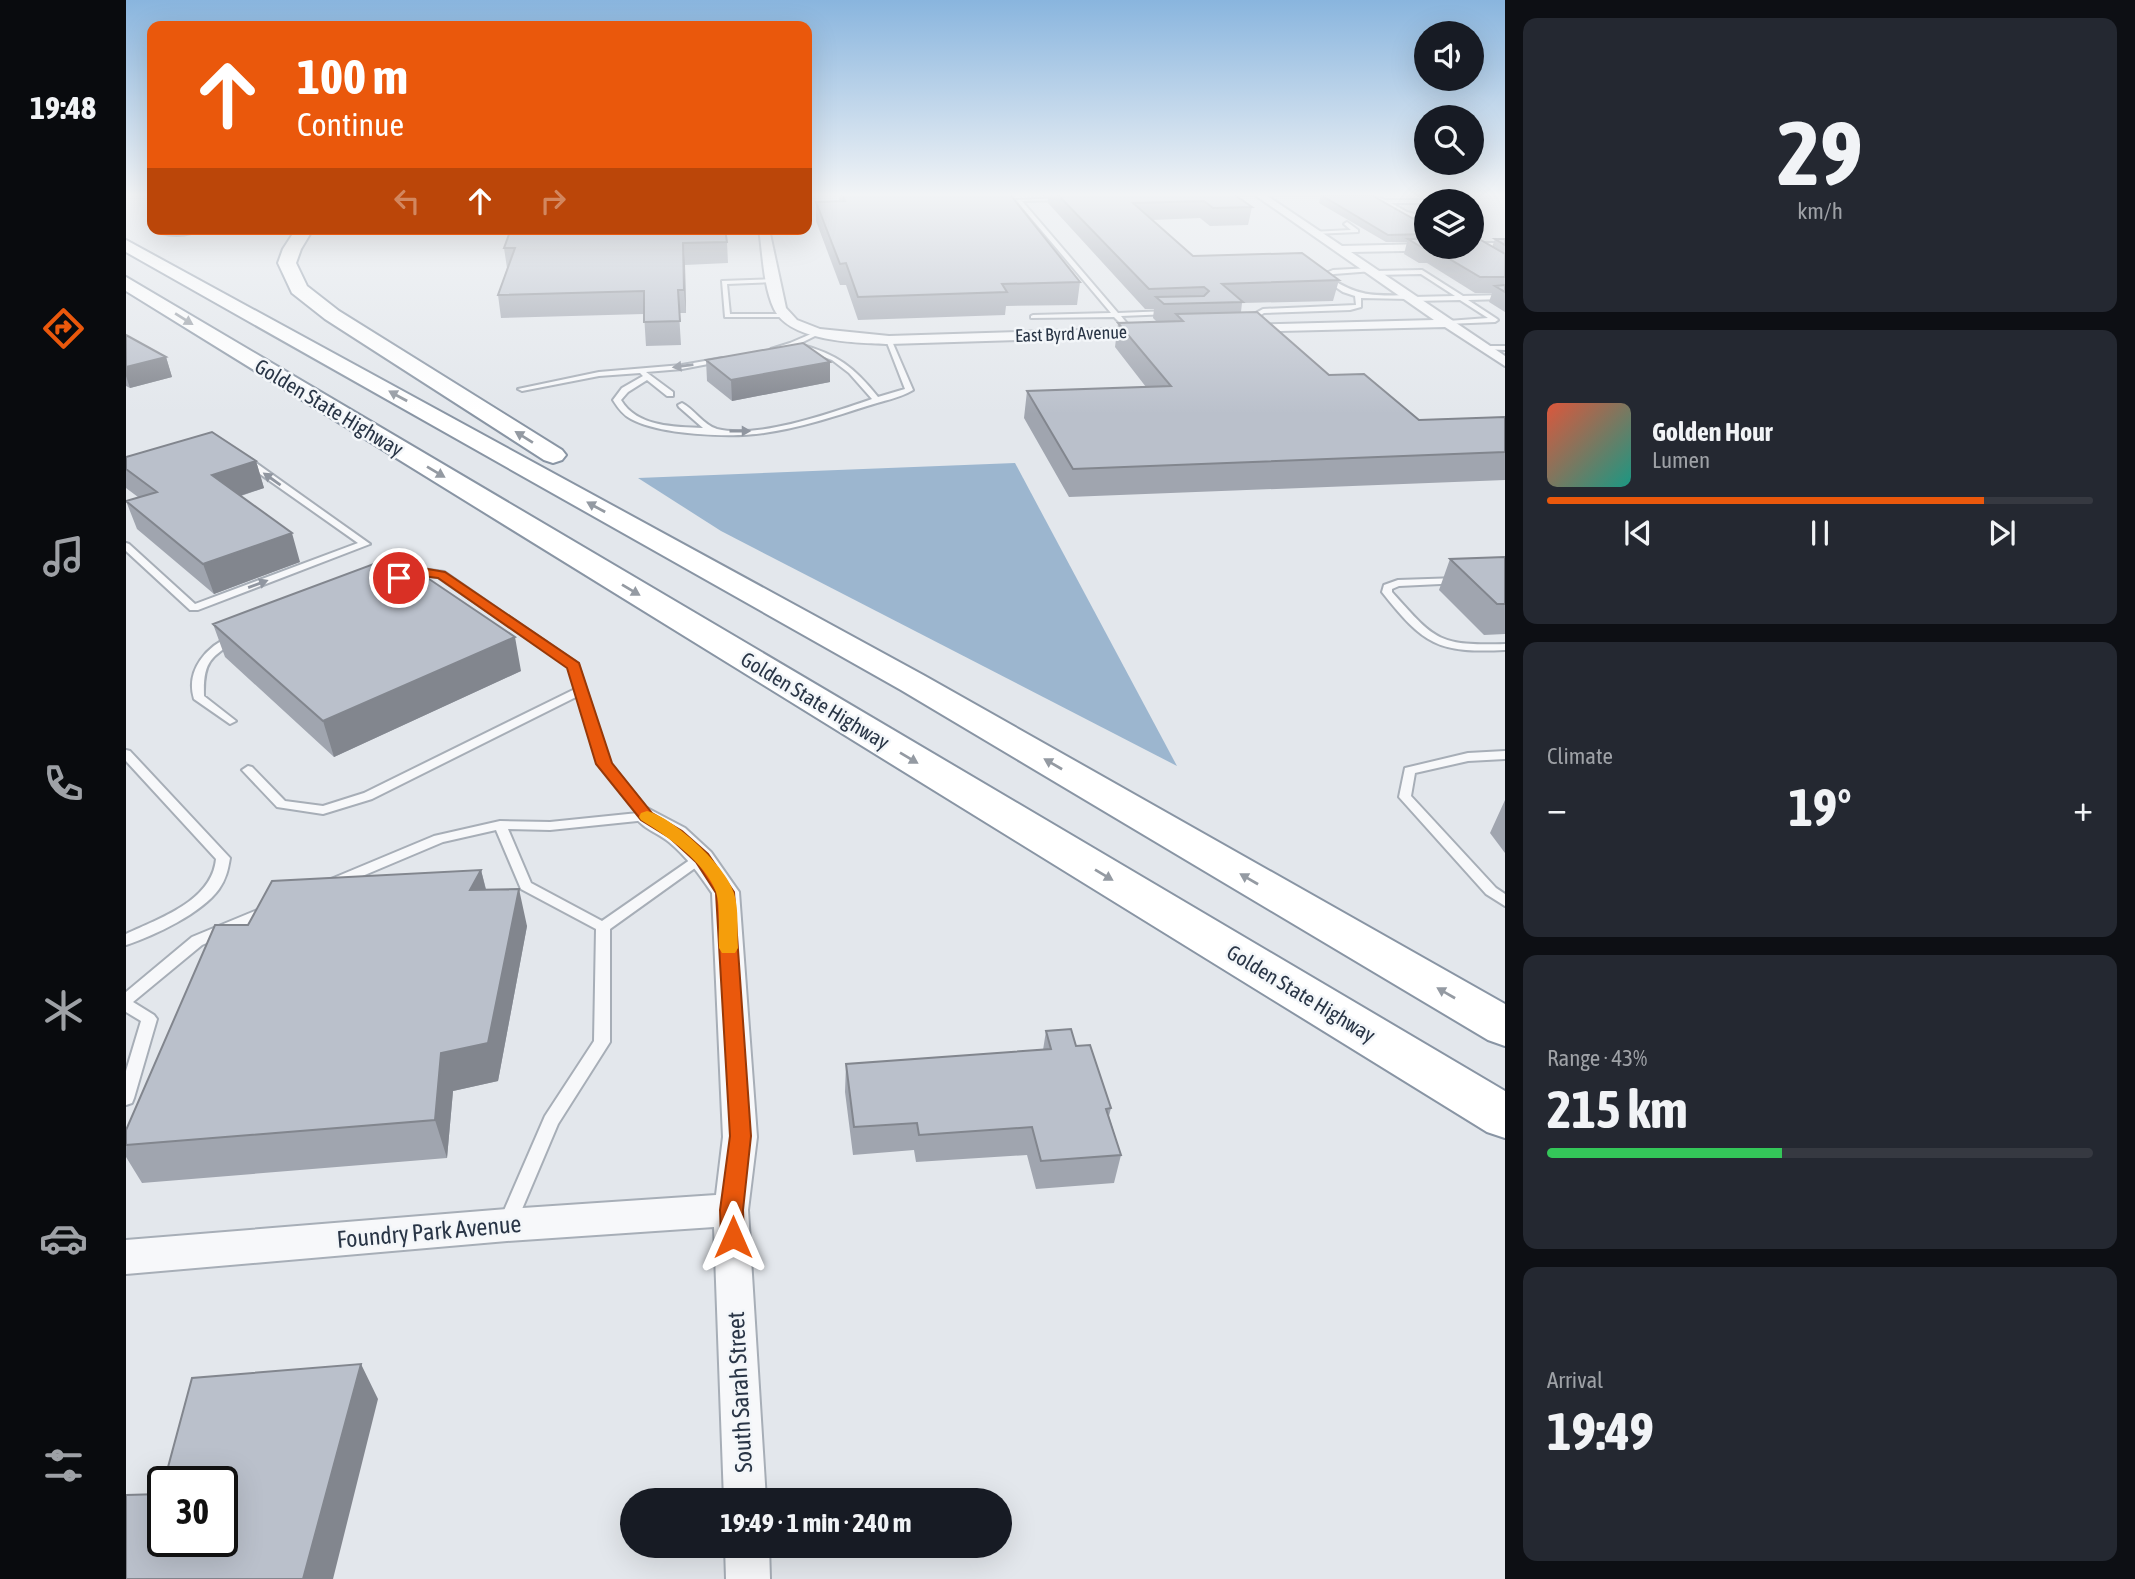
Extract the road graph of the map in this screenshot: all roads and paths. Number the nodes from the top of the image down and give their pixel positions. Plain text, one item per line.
1 (197, 267) edge
2 (290, 267) edge
3 (771, 267) edge
4 (1075, 267) edge
5 (1364, 267) edge
6 (1372, 272) junction
7 (774, 280) junction
8 (126, 283) edge
9 (1358, 297) junction
10 (1505, 297) edge
11 (1412, 298) junction
12 (1462, 298) junction
13 (126, 308) edge
14 (1172, 313) edge
15 (1116, 315) junction
16 (784, 316) junction
17 (1032, 317) dead end
18 (1495, 320) junction
19 (1448, 323) junction
20 (1505, 327) edge
21 (1265, 329) junction
22 (1224, 330) edge
23 (820, 332) junction
24 (1131, 332) junction
25 (1158, 332) edge
26 (889, 340) junction
27 (792, 345) junction
28 (1485, 348) junction
29 (1505, 348) edge
30 (767, 351) edge
31 (730, 359) edge
32 (1505, 362) edge
33 (640, 370) junction
34 (648, 376) junction
35 (522, 388) dead end
36 (670, 394) dead end
37 (314, 399) junction
38 (876, 400) junction
39 (682, 405) dead end
40 (712, 431) junction
41 (240, 456) edge
42 (126, 547) edge
43 (399, 578) edge
44 (1465, 580) edge
45 (248, 633) edge
46 (1505, 647) edge
47 (913, 683) junction
48 (581, 690) junction
49 (230, 721) dead end
50 (126, 754) edge
51 (1505, 755) edge
52 (248, 770) dead end
53 (647, 816) junction
54 (500, 825) junction
55 (702, 858) junction
56 (325, 887) edge
57 (1505, 901) edge
58 (287, 903) edge
59 (603, 927) junction
60 (126, 940) edge
61 (126, 1002) edge
62 (1505, 1027) edge
63 (126, 1098) edge
64 (1505, 1117) edge
65 (731, 1210) junction
66 (507, 1225) junction
67 (126, 1257) edge
68 (744, 1488) edge
69 (747, 1558) edge
70 (748, 1579) edge

47 -> 1 highway, Golden State Highway
47 -> 2 highway
3 - 7 street
4 - 15 lane
5 - 6 street
6 - 9 lane
6 - 11 street
6 - 12 lane
7 - 16 street
7 - 16 lane
8 -> 37 highway, Golden State Highway
9 - 11 lane
9 - 21 lane
10 - 12 lane
11 - 12 lane
11 - 19 street
12 - 18 lane
13 - 37 highway
14 - 15 lane
15 - 17 lane
15 - 24 lane
16 - 23 street
18 - 19 lane
18 - 20 lane
19 - 21 street
19 - 28 street
21 - 22 street
23 - 26 street, East Byrd Avenue
23 - 27 lane
24 - 25 street, East Byrd Avenue
24 - 26 street, East Byrd Avenue
26 - 38 lane
27 - 30 lane
27 - 38 lane
28 - 29 lane
28 - 32 street
31 -> 33 lane
33 - 34 lane
33 - 35 lane
34 - 36 lane
34 - 40 lane
37 -> 64 highway, Golden State Highway
40 -> 38 lane
39 - 40 lane
42 -> 41 lane
43 - 48 lane
44 - 46 lane
45 - 49 lane
62 -> 47 highway, Golden State Highway
48 - 52 lane
48 - 53 lane
50 - 60 lane
51 - 57 lane
53 - 54 lane
53 - 55 street, South Sarah Street
54 - 56 lane
54 - 59 lane
55 - 59 lane
55 - 65 street, South Sarah Street
58 - 61 lane
59 - 66 lane
61 - 63 lane
65 - 66 street, Foundry Park Avenue
65 - 68 street, South Sarah Street
66 - 67 street, Foundry Park Avenue
69 - 70 street

